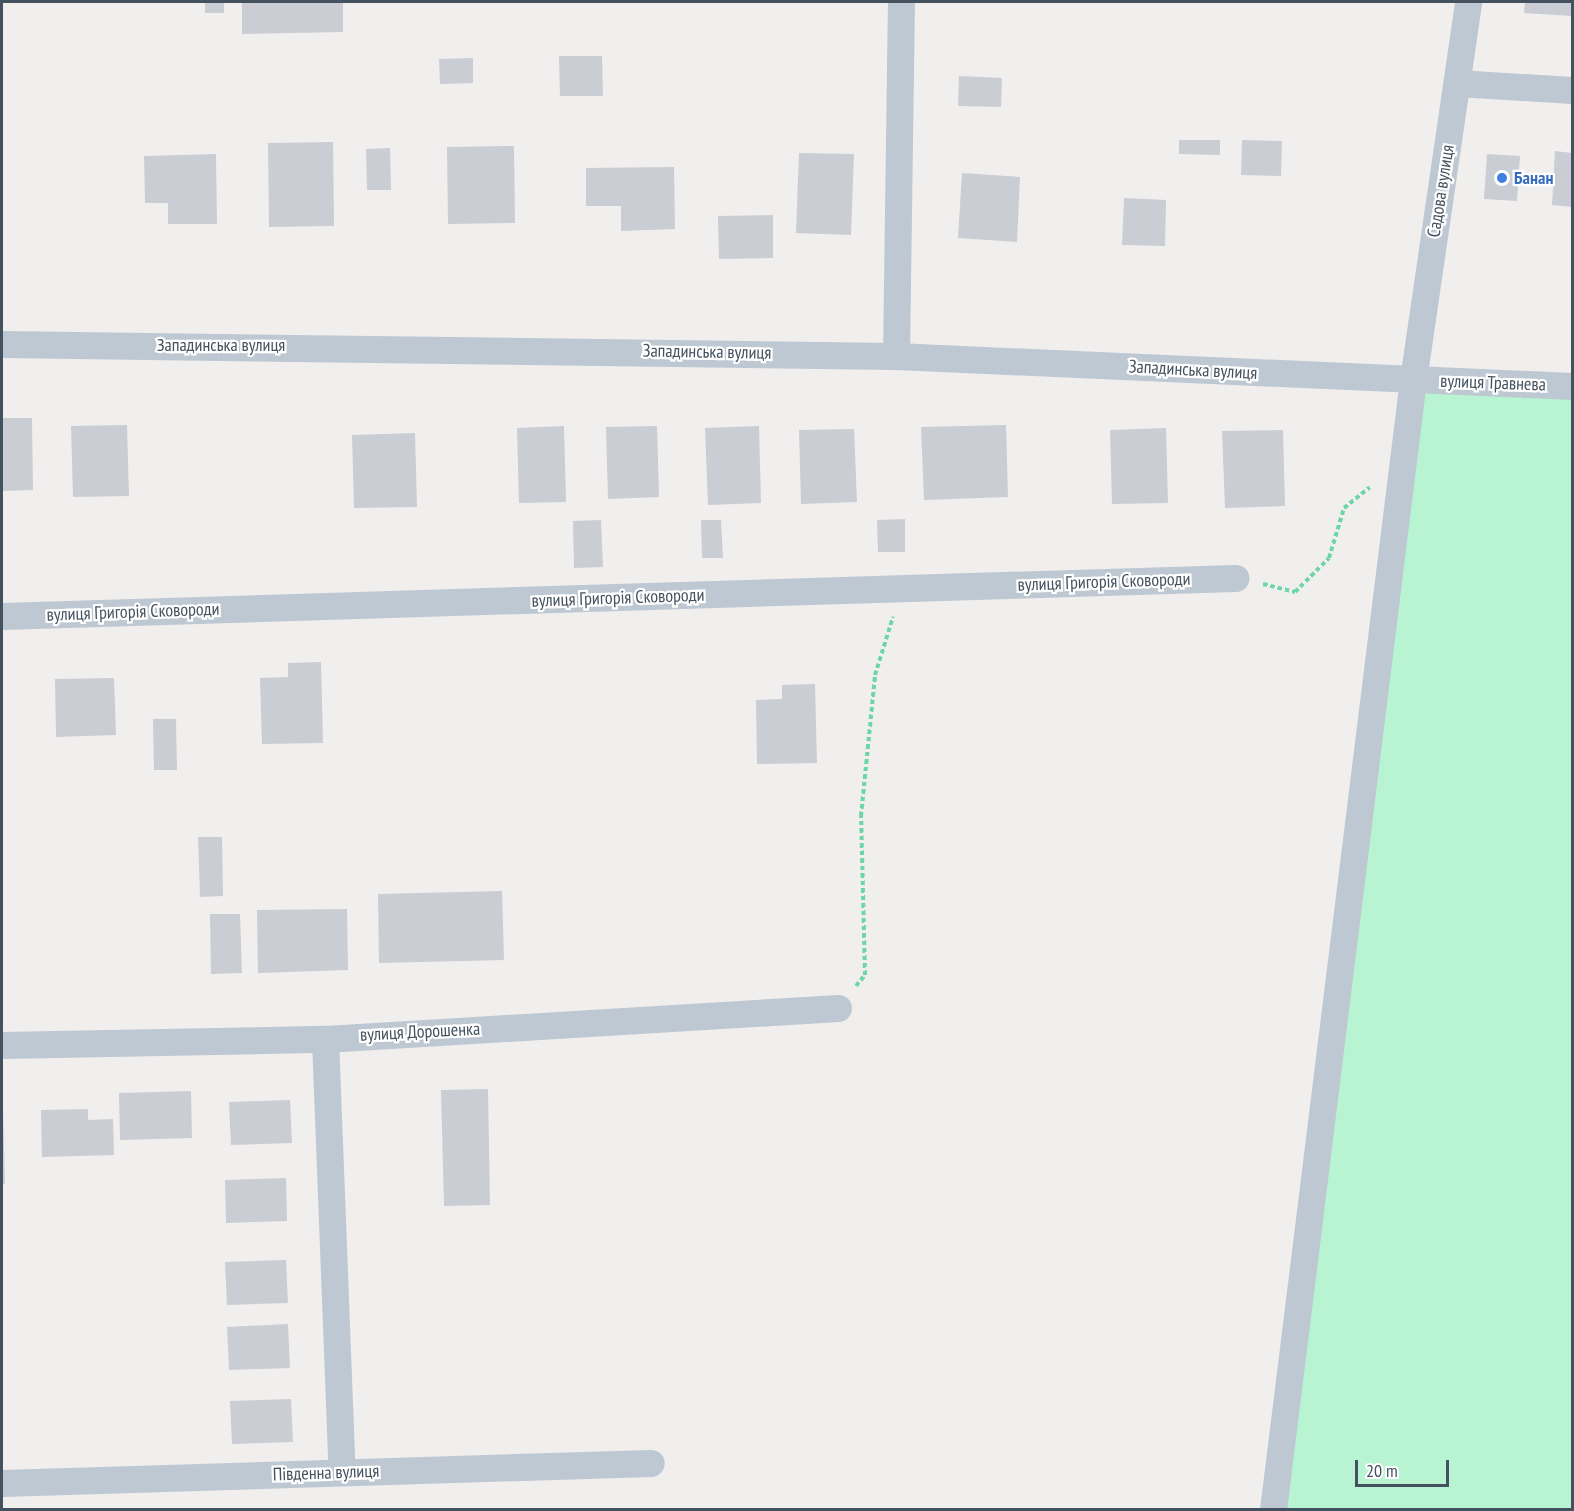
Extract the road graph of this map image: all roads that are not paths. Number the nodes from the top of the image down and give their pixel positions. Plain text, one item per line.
1 (901, 2) edge
2 (1468, 2) edge
3 (1457, 83) junction
4 (1572, 90) edge
5 (2, 344) edge
6 (896, 356) junction
7 (1413, 380) junction
8 (1572, 386) edge
9 (1235, 578) road end
10 (2, 616) edge
11 (838, 1008) road end
12 (325, 1039) junction
13 (2, 1045) edge
14 (651, 1463) dead end
15 (342, 1472) junction
16 (2, 1483) edge
17 (1273, 1509) edge

1 - 6 street
2 - 3 street, Садова вулиця
3 - 4 street
3 - 7 street, Садова вулиця
5 - 6 street, Западинська вулиця
6 - 7 street, Западинська вулиця
7 - 8 street, вулиця Травнева
7 - 17 street, Садова вулиця
9 - 10 street, вулиця Григорія Сковороди
11 - 12 street, вулиця Дорошенка
12 - 13 street, вулиця Дорошенка
12 - 15 street
14 - 15 street, Південна вулиця
15 - 16 street, Південна вулиця

